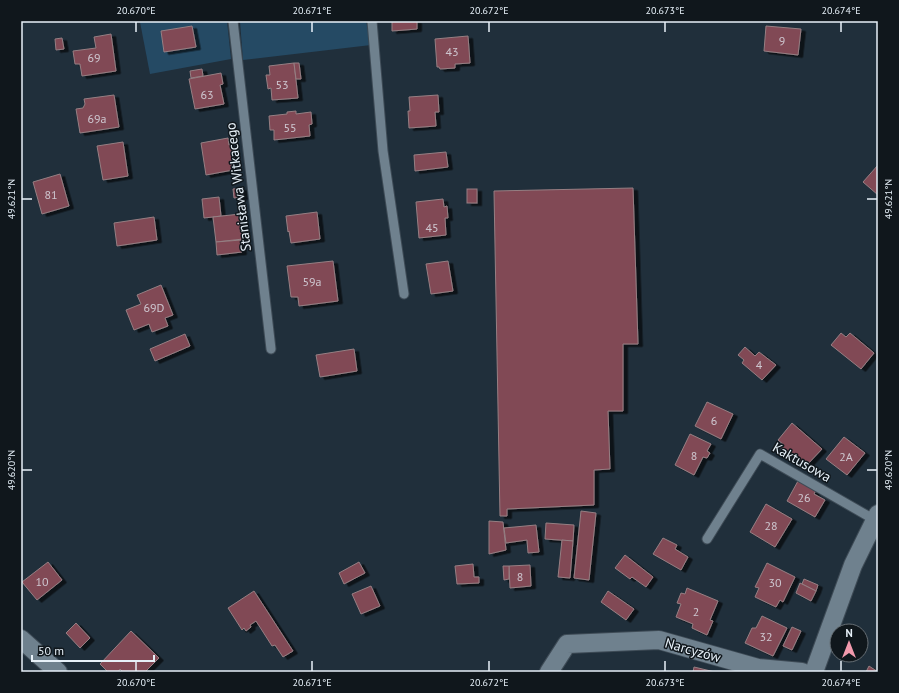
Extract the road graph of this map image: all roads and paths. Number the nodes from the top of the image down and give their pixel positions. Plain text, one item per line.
1 (233, 21) edge
2 (372, 21) edge
3 (404, 294) dead end
4 (271, 349) dead end
5 (876, 517) edge
6 (707, 539) dead end
7 (21, 639) edge
8 (58, 672) edge
9 (549, 672) edge
10 (802, 672) edge
11 (814, 672) edge

1 - 4 lane, Stanisława Witkacego
2 - 3 lane
5 - 6 lane, Kaktusowa
5 - 11 street
7 - 8 street
9 - 10 street, Narcyzów

